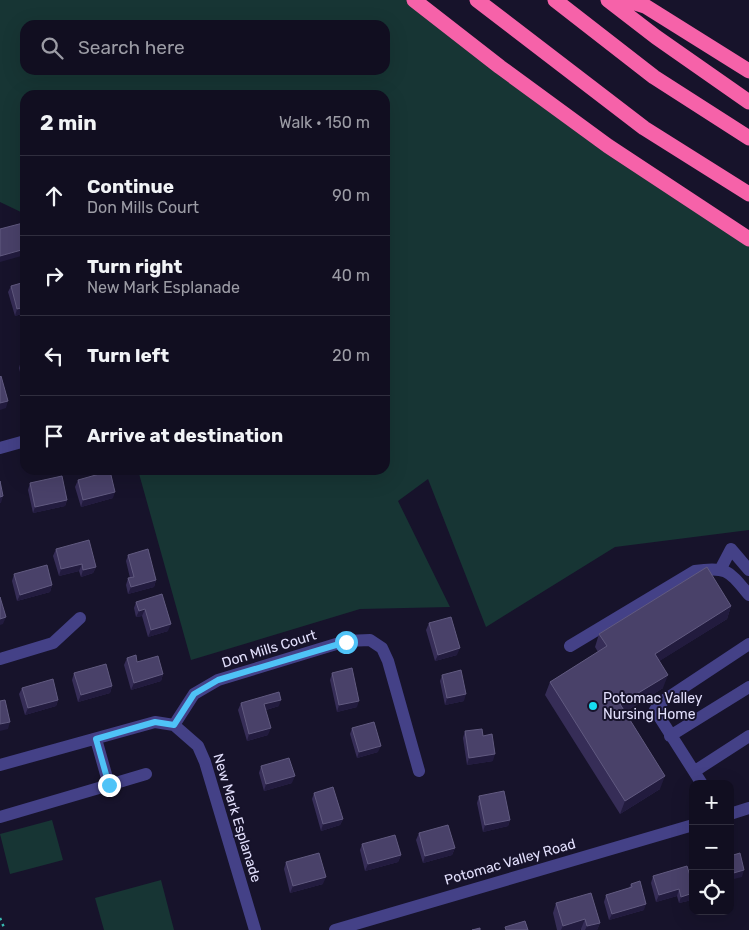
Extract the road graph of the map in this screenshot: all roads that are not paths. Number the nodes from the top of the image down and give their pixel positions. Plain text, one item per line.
1 (414, 0) edge
2 (477, 0) edge
3 (555, 0) edge
4 (608, 0) edge
5 (626, 0) edge
6 (749, 71) edge
7 (749, 102) edge
8 (749, 138) edge
9 (749, 194) edge
10 (749, 239) edge
11 (20, 442) edge
12 (0, 448) edge
13 (720, 570) junction
14 (749, 570) edge
15 (749, 595) edge
16 (80, 618) dead end
17 (749, 644) edge
18 (570, 646) dead end
19 (0, 659) edge
20 (749, 687) edge
21 (174, 725) junction
22 (670, 736) junction
23 (749, 736) edge
24 (96, 739) junction
25 (0, 766) edge
26 (419, 771) dead end
27 (695, 771) junction
28 (146, 774) dead end
29 (700, 780) edge
30 (109, 785) junction
31 (749, 808) edge
32 (734, 813) edge
33 (0, 817) edge
34 (689, 826) edge
35 (255, 930) edge
36 (335, 930) edge

1 - 10 highway
2 - 9 highway
3 - 8 highway
4 - 7 highway
5 - 6 highway
11 - 12 street
13 - 14 street
13 - 15 street
13 - 18 street
16 - 19 street
17 - 22 street
20 - 22 street
21 - 24 street
21 - 26 street, Don Mills Court
21 - 35 street, New Mark Esplanade
22 - 27 street
23 - 27 street
24 - 25 street
24 - 30 street
27 - 29 street
28 - 30 street
30 - 33 street
31 - 32 street
34 - 36 street, Potomac Valley Road

